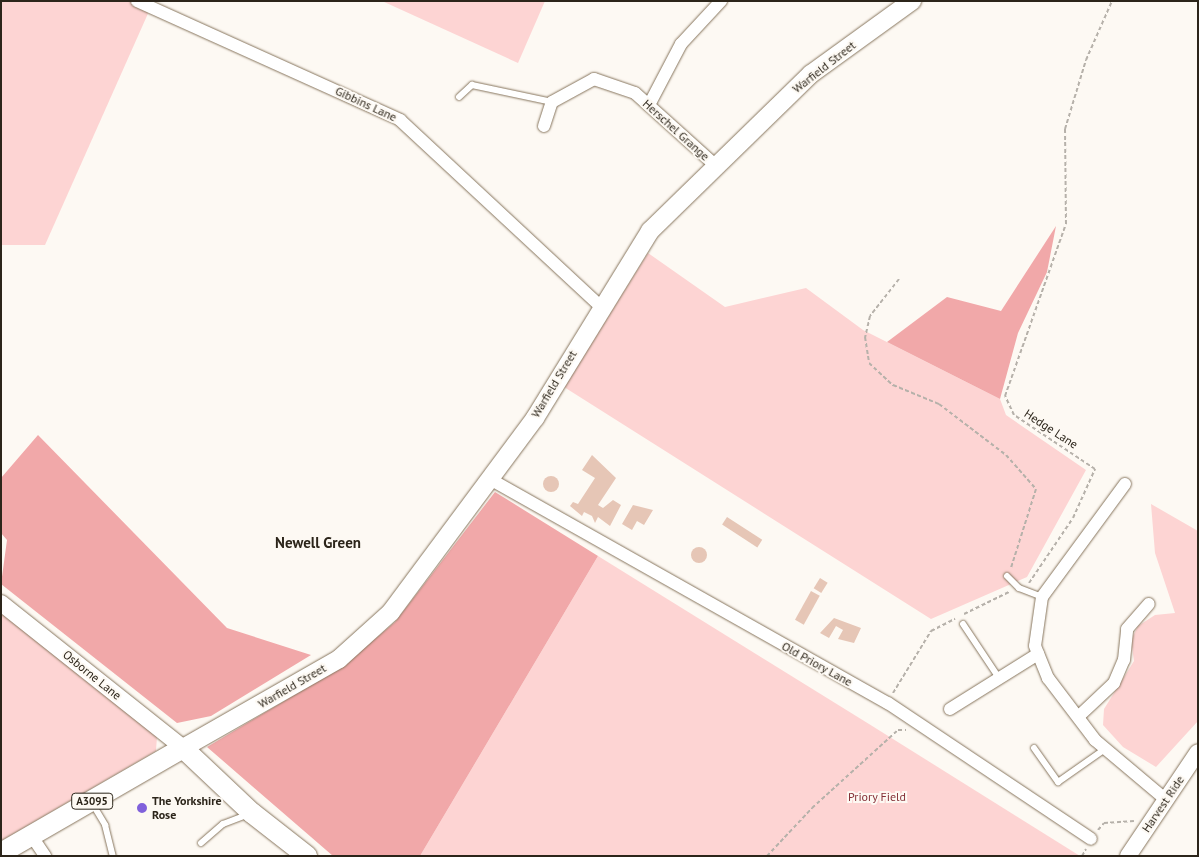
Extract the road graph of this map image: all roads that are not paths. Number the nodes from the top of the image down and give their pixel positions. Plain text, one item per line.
1 (137, 1) edge
2 (721, 1) edge
3 (912, 1) edge
4 (459, 97) dead end
5 (552, 102) junction
6 (649, 106) junction
7 (544, 126) dead end
8 (715, 166) junction
9 (600, 306) junction
10 (488, 478) junction
11 (1125, 484) dead end
12 (1007, 576) road end
13 (1042, 597) junction
14 (1, 603) edge
15 (1149, 604) dead end
16 (962, 624) dead end
17 (1038, 654) junction
18 (999, 678) junction
19 (950, 709) dead end
20 (1079, 716) junction
21 (183, 748) junction
22 (1034, 748) dead end
23 (1105, 749) junction
24 (1198, 752) edge
25 (1165, 799) junction
26 (92, 802) junction
27 (252, 813) junction
28 (33, 838) junction
29 (1091, 839) road end
30 (201, 843) dead end
31 (1, 853) edge
32 (45, 856) edge
33 (113, 856) edge
34 (308, 856) edge
35 (1128, 856) edge

1 - 9 street, Gibbins Lane
2 - 6 street
3 - 8 main road, Warfield Street
4 - 5 lane
5 - 6 street, Herschel Grange
5 - 7 street
6 - 8 street, Herschel Grange
8 - 9 main road, Warfield Street
9 - 10 main road, Warfield Street
10 - 21 main road, Warfield Street
10 - 29 street, Old Priory Lane
11 - 13 street
12 - 13 lane
13 - 17 street
14 - 21 street, Osborne Lane
15 - 20 street
16 - 18 lane
17 - 18 street
17 - 20 street
18 - 19 street
20 - 23 street
21 - 26 main road, A3095
21 - 27 main road
22 - 23 lane
23 - 25 street
24 - 25 street, Harvest Ride
25 - 35 street, Harvest Ride
26 - 28 main road, A3095
26 - 33 lane
27 - 30 lane
27 - 34 main road
28 - 31 main road, A3095
28 - 32 street

